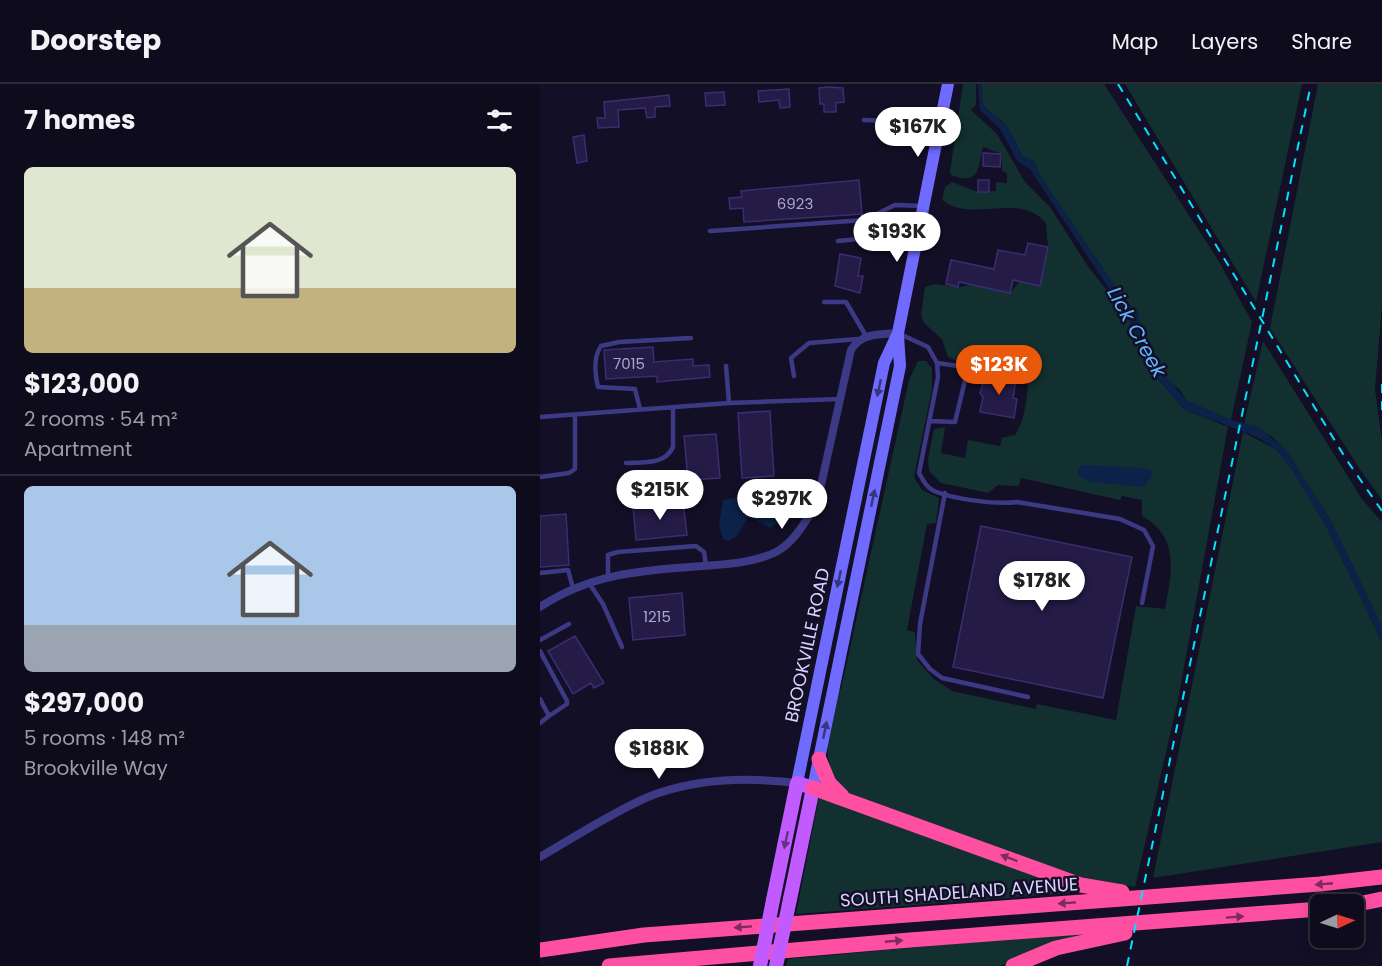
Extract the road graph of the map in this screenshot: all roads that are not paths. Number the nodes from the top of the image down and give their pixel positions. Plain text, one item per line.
1 (948, 84) edge
2 (864, 120) dead end
3 (940, 123) junction
4 (923, 206) junction
5 (710, 231) dead end
6 (838, 241) dead end
7 (916, 245) junction
8 (824, 302) dead end
9 (898, 333) junction
10 (691, 338) dead end
11 (862, 338) junction
12 (937, 363) junction
13 (726, 366) dead end
14 (794, 376) dead end
15 (840, 399) junction
16 (729, 403) junction
17 (673, 407) junction
18 (640, 409) junction
19 (575, 414) junction
20 (540, 417) edge
21 (930, 420) junction
22 (626, 463) dead end
23 (540, 477) edge
24 (945, 493) junction
25 (706, 566) junction
26 (540, 573) edge
27 (608, 575) junction
28 (588, 581) junction
29 (573, 588) junction
30 (1142, 603) dead end
31 (540, 607) edge
32 (569, 624) dead end
33 (540, 640) edge
34 (622, 647) dead end
35 (540, 651) edge
36 (1028, 697) dead end
37 (540, 699) edge
38 (549, 716) junction
39 (540, 723) edge
40 (819, 759) junction
41 (798, 783) junction
42 (813, 788) junction
43 (847, 799) junction
44 (540, 857) edge
45 (1382, 877) edge
46 (1188, 894) junction
47 (1382, 899) edge
48 (1364, 903) edge
49 (1310, 910) edge
50 (1199, 920) junction
51 (540, 950) edge
52 (609, 966) edge
53 (760, 966) edge
54 (776, 966) edge
55 (1013, 966) edge

1 - 3 main road, BROOKVILLE ROAD
2 - 3 lane
3 - 4 main road, BROOKVILLE ROAD
4 - 5 lane
4 - 7 main road, BROOKVILLE ROAD
6 - 7 lane
7 - 9 main road, BROOKVILLE ROAD
8 - 11 lane
9 - 11 street
9 - 12 lane
40 -> 9 main road, BROOKVILLE ROAD
9 -> 41 main road, BROOKVILLE ROAD
10 - 18 lane
11 - 14 lane
11 - 15 street
12 - 21 lane
12 - 21 lane
13 - 16 lane
15 - 16 lane
15 - 25 street
16 - 17 lane
17 - 18 lane
17 - 22 lane
18 - 19 lane
19 - 20 lane
19 - 23 lane
21 - 24 lane
24 - 30 lane
24 - 36 lane
25 - 27 street
25 - 27 lane
26 - 29 lane
27 - 28 street
28 - 29 street
28 - 34 lane
29 - 31 street
32 - 33 lane
35 - 38 lane
37 - 38 lane
38 - 39 lane
40 - 42 main road, BROOKVILLE ROAD
40 - 43 highway
41 - 42 main road
41 - 44 street
41 -> 53 main road, BROOKVILLE ROAD, bridge
42 - 43 highway
42 - 54 main road, BROOKVILLE ROAD, bridge
46 -> 43 highway
45 -> 46 highway, SOUTH SHADELAND AVENUE
46 -> 51 highway, SOUTH SHADELAND AVENUE
47 - 48 highway
50 -> 49 highway
52 -> 50 highway
50 - 55 highway

